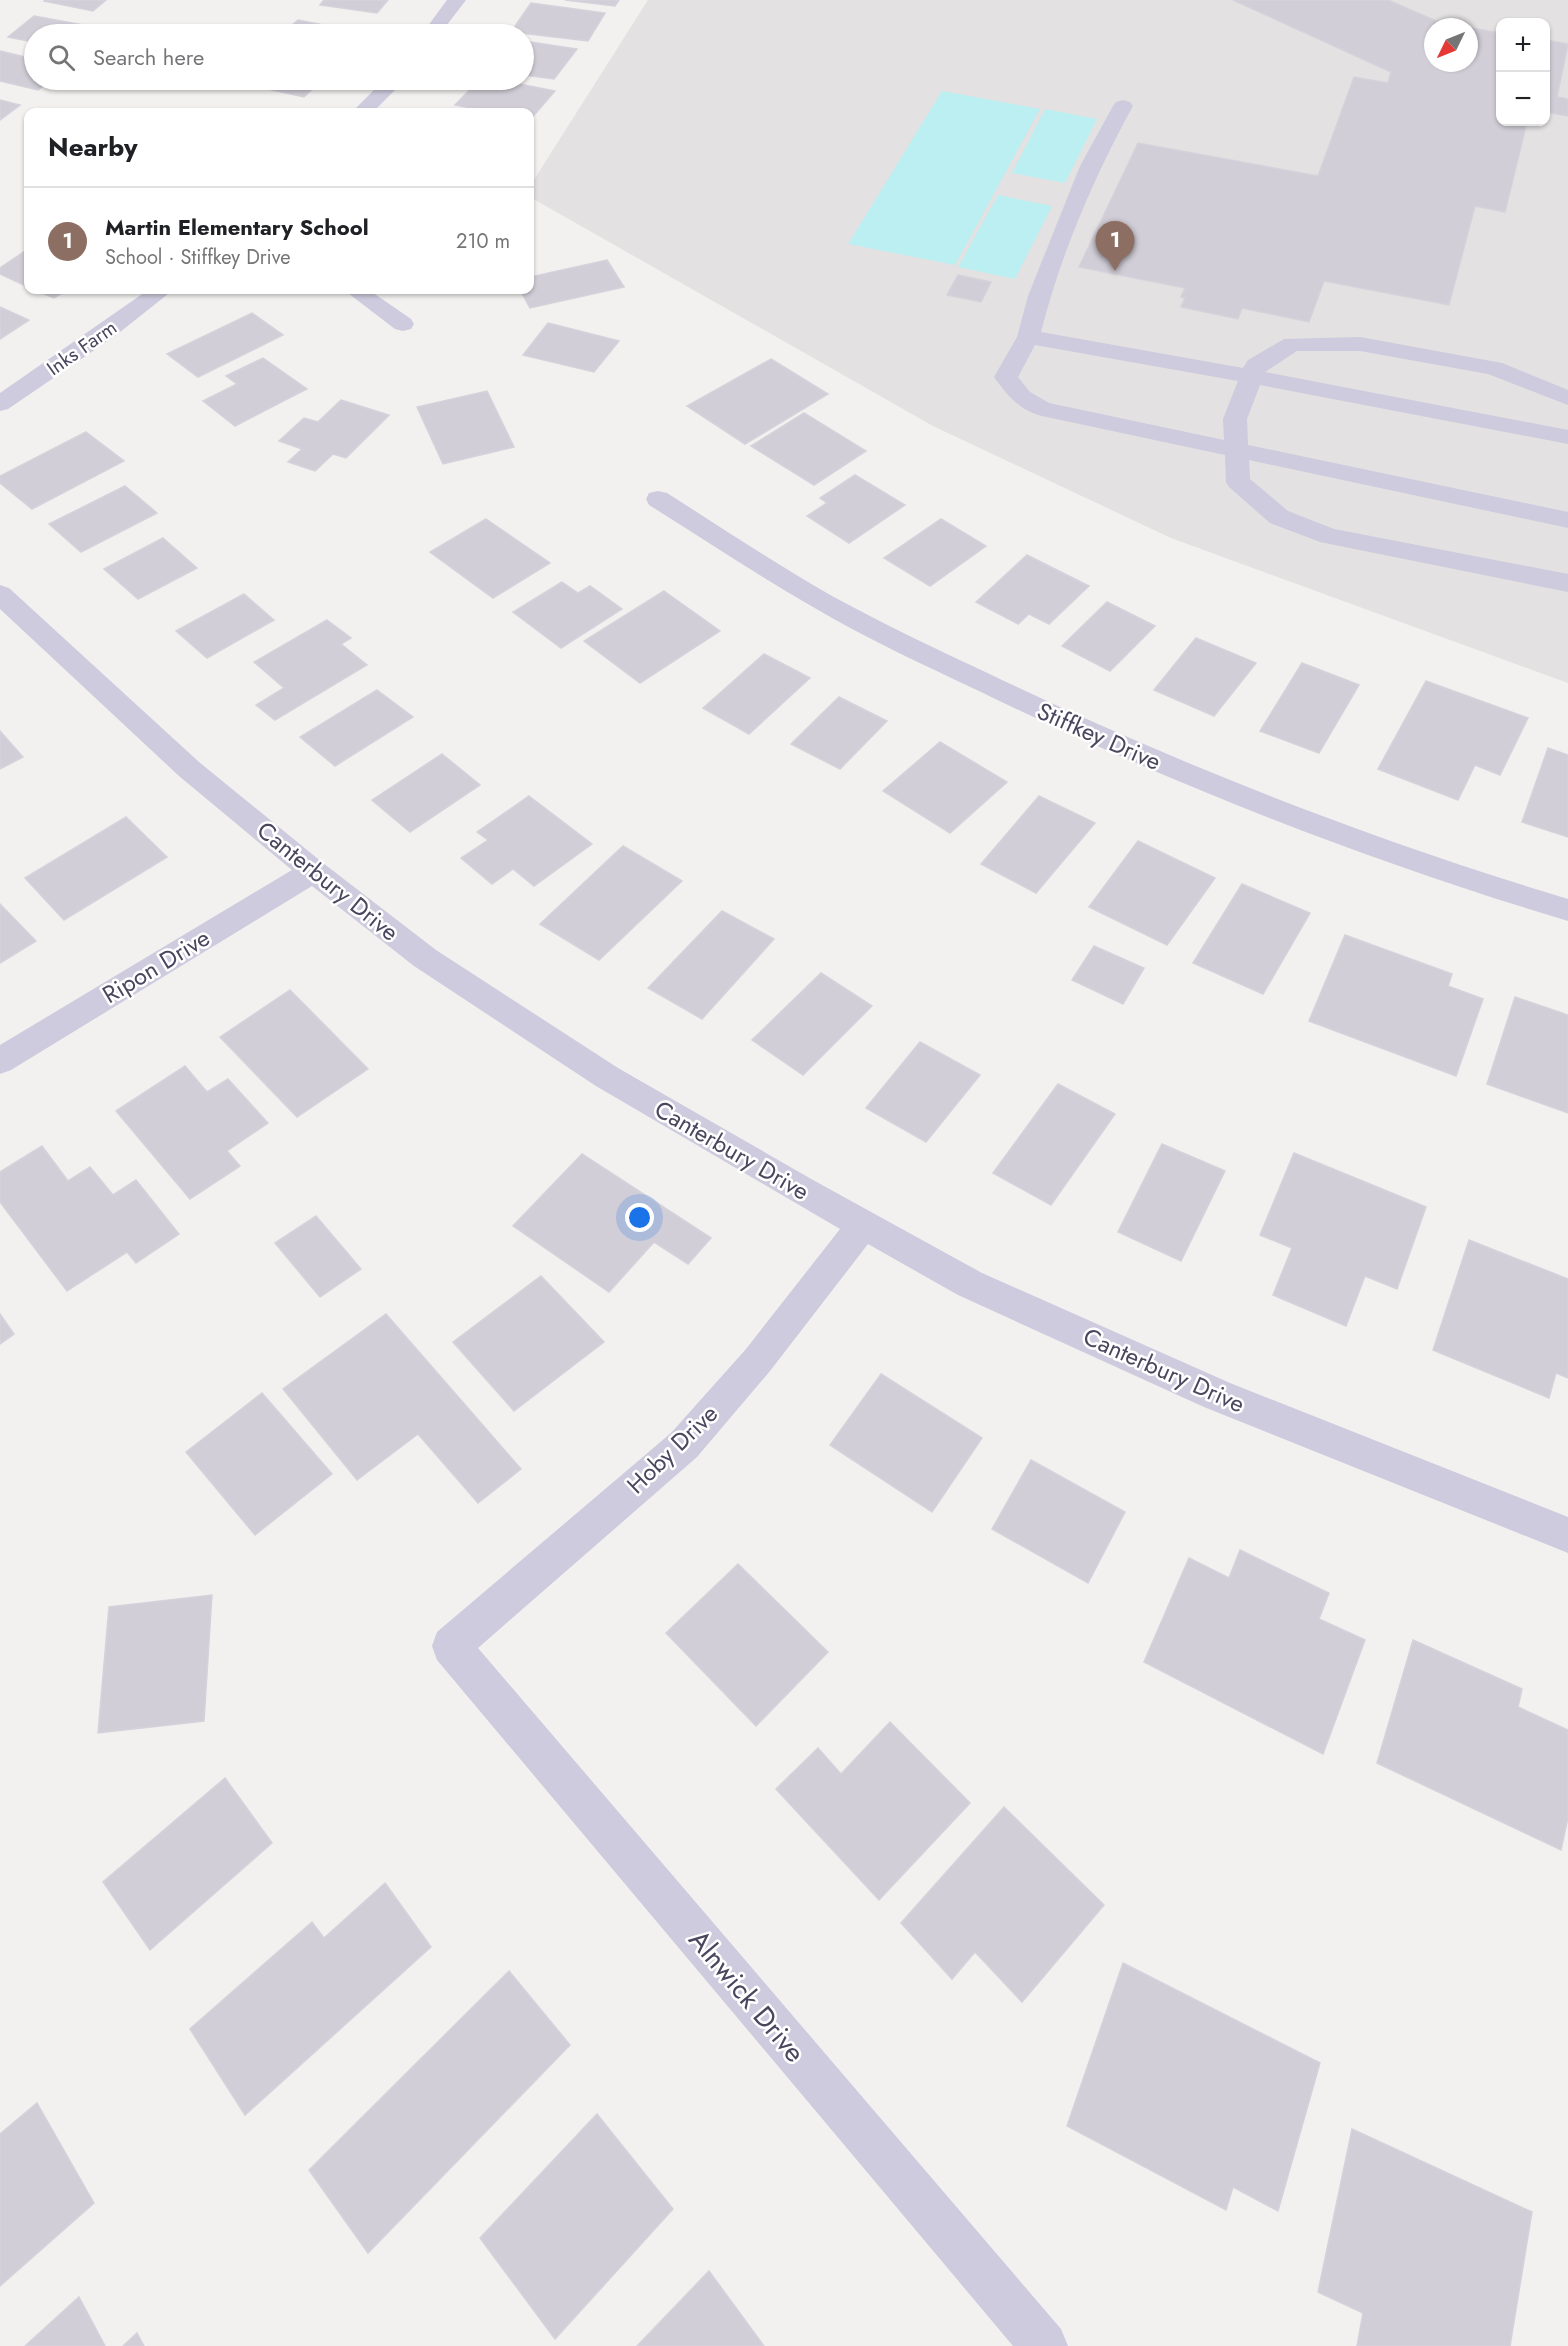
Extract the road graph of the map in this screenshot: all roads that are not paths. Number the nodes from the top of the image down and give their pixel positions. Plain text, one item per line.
1 (458, 0) edge
2 (439, 24) edge
3 (385, 90) edge
4 (1124, 106) dead end
5 (366, 108) edge
6 (157, 294) edge
7 (361, 294) edge
8 (403, 324) dead end
9 (1028, 337) junction
10 (1252, 376) junction
11 (1568, 398) edge
12 (0, 404) edge
13 (1568, 438) edge
14 (1237, 449) junction
15 (658, 499) dead end
16 (1568, 520) edge
17 (1568, 583) edge
18 (0, 594) edge
19 (313, 871) junction
20 (1568, 910) edge
21 (0, 1061) edge
22 (864, 1224) junction
23 (1568, 1535) edge
24 (451, 1646) joint
25 (1044, 2346) edge

1 - 2 street
3 - 5 street
4 - 9 street
6 - 12 street, Inks Farm
7 - 8 street
9 - 10 street
9 - 14 street
10 - 11 street
10 - 13 street
10 - 14 street
14 - 16 street
14 - 17 street
15 - 20 street, Stiffkey Drive
18 - 19 street, Canterbury Drive
19 - 21 street, Ripon Drive
19 - 22 street, Canterbury Drive
22 - 23 street, Canterbury Drive
22 - 24 street, Hoby Drive
24 - 25 street, Alnwick Drive

